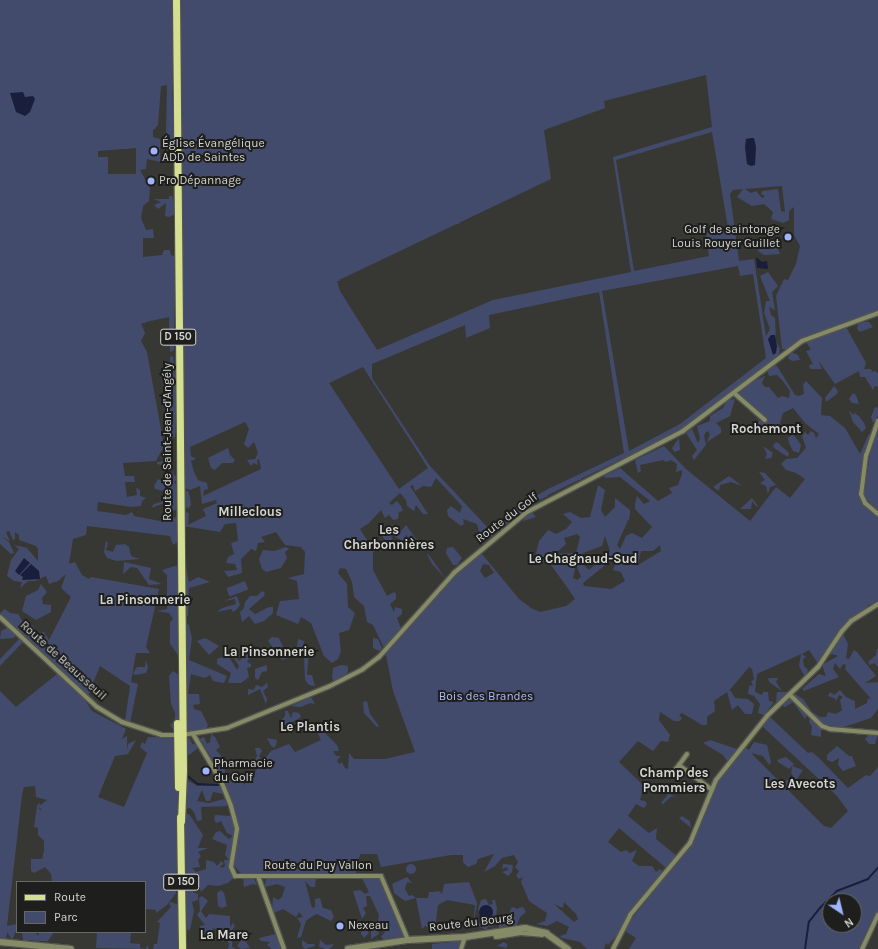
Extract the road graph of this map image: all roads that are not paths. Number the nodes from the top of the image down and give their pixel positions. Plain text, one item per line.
1 (176, 0) edge
2 (878, 313) edge
3 (734, 393) junction
4 (765, 420) dead end
5 (878, 421) edge
6 (878, 514) edge
7 (878, 604) edge
8 (0, 617) edge
9 (790, 695) junction
10 (878, 733) edge
11 (193, 734) junction
12 (180, 735) junction
13 (687, 754) dead end
14 (679, 765) junction
15 (673, 772) dead end
16 (712, 789) junction
17 (258, 876) junction
18 (878, 915) edge
19 (465, 937) junction
20 (408, 940) junction
21 (0, 942) edge
22 (181, 947) edge
23 (614, 947) edge
24 (71, 949) edge
25 (284, 949) edge
26 (348, 949) edge
27 (461, 949) edge
28 (568, 949) edge
29 (610, 949) edge
30 (862, 949) edge

1 - 12 main road, Route de Saint-Jean-d'Angély / D 150
2 - 3 street, Route du Golf
3 - 4 street
3 - 11 street, Route du Golf
5 - 6 street
7 - 9 street
8 - 12 street, Route de Beausseuil
9 - 10 street
9 - 16 street
11 - 12 street, Route du Golf
11 - 17 street
12 - 22 main road, Route de Saint-Jean-d'Angély / D 150
13 - 14 street
14 - 15 street
14 - 16 street
16 - 23 street
17 - 20 street, Route du Puy Vallon
17 - 25 street
18 - 30 street
19 - 20 street, Route du Bourg
19 - 27 street
19 - 28 street, Route du Bourg
20 - 26 street, Route du Bourg
21 - 24 street
23 - 29 street

